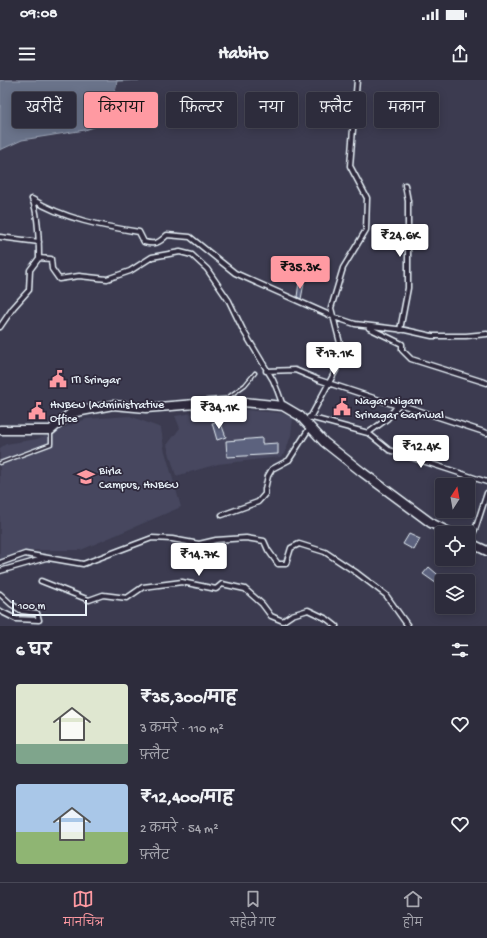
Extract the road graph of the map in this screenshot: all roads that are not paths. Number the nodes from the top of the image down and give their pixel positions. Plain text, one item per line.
1 (357, 80) edge
2 (405, 185) dead end
3 (0, 237) edge
4 (39, 242) junction
5 (40, 258) junction
6 (334, 317) junction
7 (2, 319) edge
8 (365, 326) junction
9 (0, 327) edge
10 (400, 330) junction
11 (487, 334) edge
12 (266, 370) junction
13 (255, 373) dead end
14 (329, 383) junction
15 (487, 383) edge
16 (222, 402) junction
17 (283, 406) junction
18 (398, 406) junction
19 (300, 416) junction
20 (310, 418) junction
21 (310, 427) junction
22 (0, 429) edge
23 (51, 430) junction
24 (368, 433) junction
25 (487, 433) edge
26 (0, 463) edge
27 (487, 482) edge
28 (487, 493) edge
29 (222, 515) dead end
30 (437, 526) edge
31 (475, 529) edge
32 (475, 545) edge
33 (487, 551) edge
34 (48, 558) junction
35 (0, 563) edge
36 (0, 571) edge
37 (41, 581) dead end
38 (0, 594) edge
39 (0, 611) edge
40 (336, 626) edge
41 (408, 626) edge

1 - 6 street
2 - 10 street
3 - 4 street
4 - 5 street
4 - 6 street
5 - 7 street
5 - 12 street
6 - 8 street
6 - 14 street
7 - 9 street
8 - 10 street
8 - 15 street
10 - 11 street
12 - 14 street
12 - 17 street
13 - 16 lane
14 - 18 street
14 - 20 street
16 - 17 highway
16 - 23 highway
17 - 19 highway
18 - 24 street
18 - 25 street
19 - 20 street
19 - 21 highway
20 - 24 street
21 - 29 street
21 - 30 highway
22 - 23 highway
23 - 26 lane
24 - 27 street
28 - 31 street
32 - 33 highway
34 - 35 street
34 - 36 street
34 - 41 street
37 - 40 street
38 - 39 street

